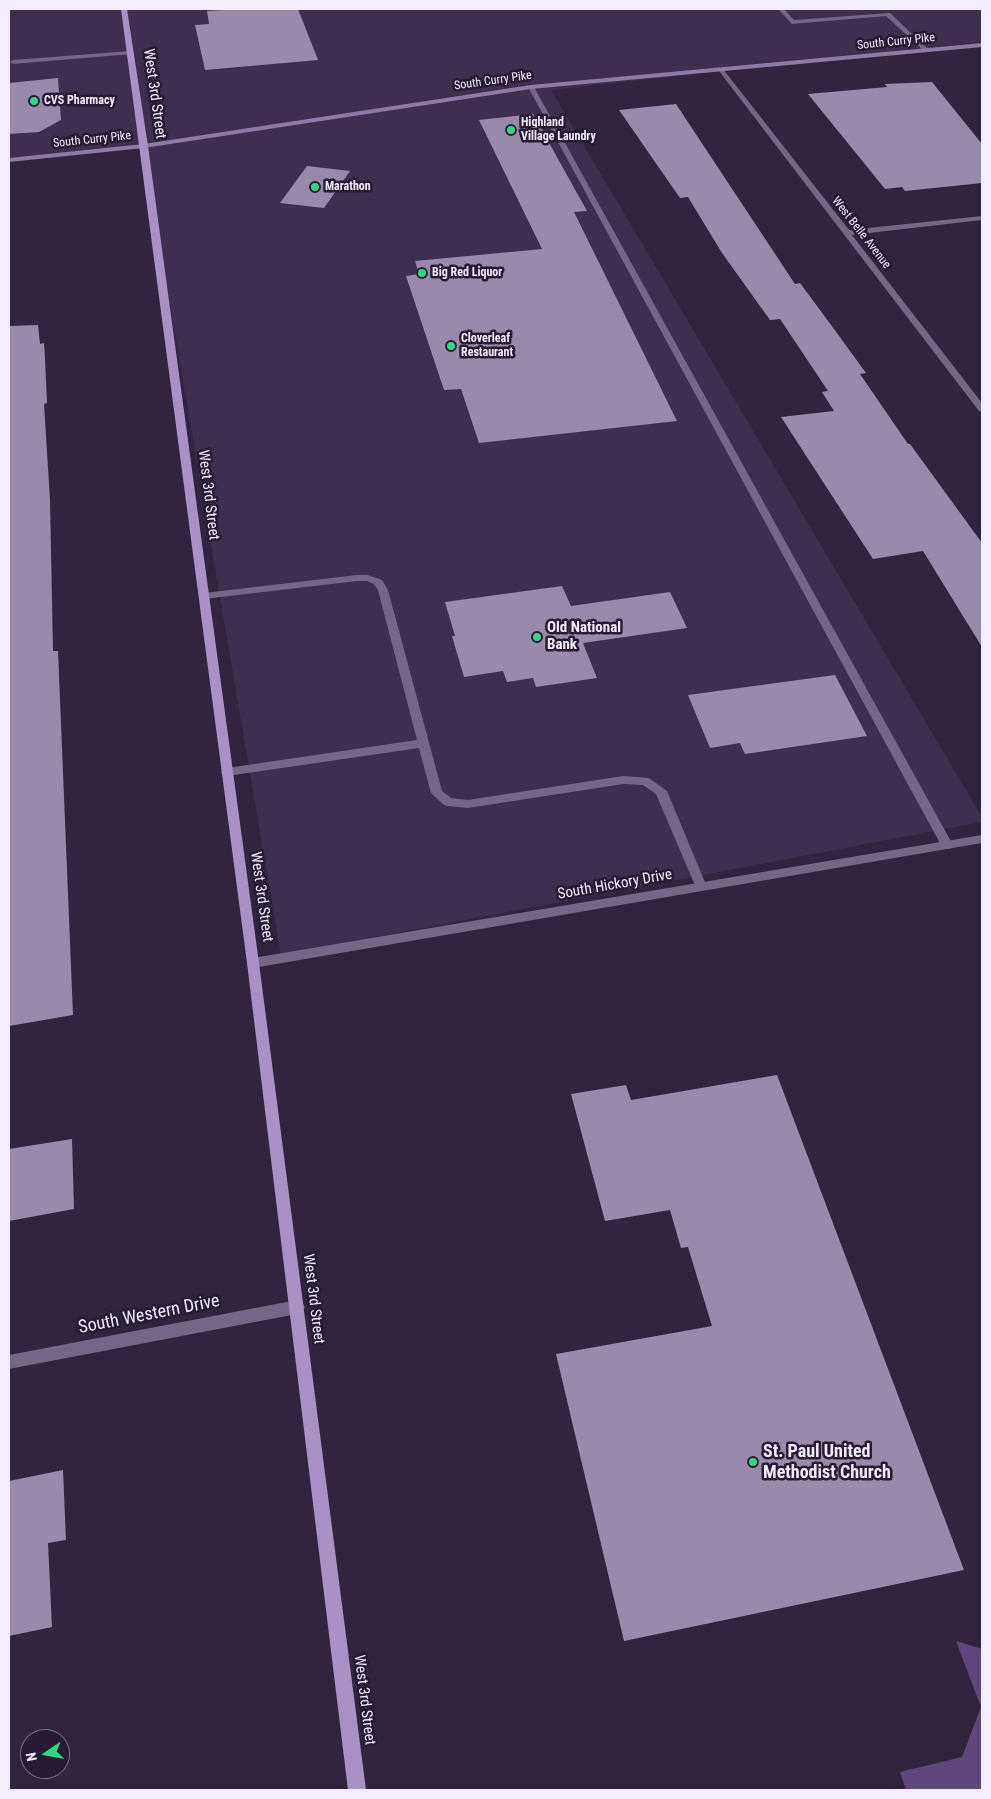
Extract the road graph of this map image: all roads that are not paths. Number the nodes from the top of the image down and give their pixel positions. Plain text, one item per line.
1 (124, 9) edge
2 (781, 9) edge
3 (854, 9) edge
4 (862, 16) junction
5 (982, 44) edge
6 (926, 50) junction
7 (130, 53) junction
8 (13, 62) dead end
9 (721, 70) junction
10 (531, 87) junction
11 (144, 146) junction
12 (9, 160) edge
13 (982, 218) edge
14 (846, 233) junction
15 (982, 409) edge
16 (204, 596) junction
17 (424, 742) junction
18 (227, 772) junction
19 (982, 839) edge
20 (947, 845) junction
21 (701, 887) junction
22 (253, 963) junction
23 (297, 1307) junction
24 (9, 1362) edge
25 (358, 1790) edge

1 - 7 main road, West 3rd Street
2 - 4 street
3 - 4 street
4 - 6 street
5 - 6 main road, South Curry Pike
6 - 9 main road, South Curry Pike
7 - 8 street
7 - 11 main road, West 3rd Street
9 - 10 main road, South Curry Pike
9 - 14 street, West Belle Avenue
10 - 11 main road, South Curry Pike
10 - 20 street
11 - 12 main road, South Curry Pike
11 - 16 main road, West 3rd Street
13 - 14 street
14 - 15 street, West Belle Avenue
16 - 17 street
16 - 18 main road, West 3rd Street
17 - 18 street
17 - 21 street
18 - 22 main road, West 3rd Street
19 - 20 street, South Hickory Drive
20 - 21 street, South Hickory Drive
21 - 22 street, South Hickory Drive
22 - 23 main road, West 3rd Street
23 - 24 street, South Western Drive
23 - 25 main road, West 3rd Street

